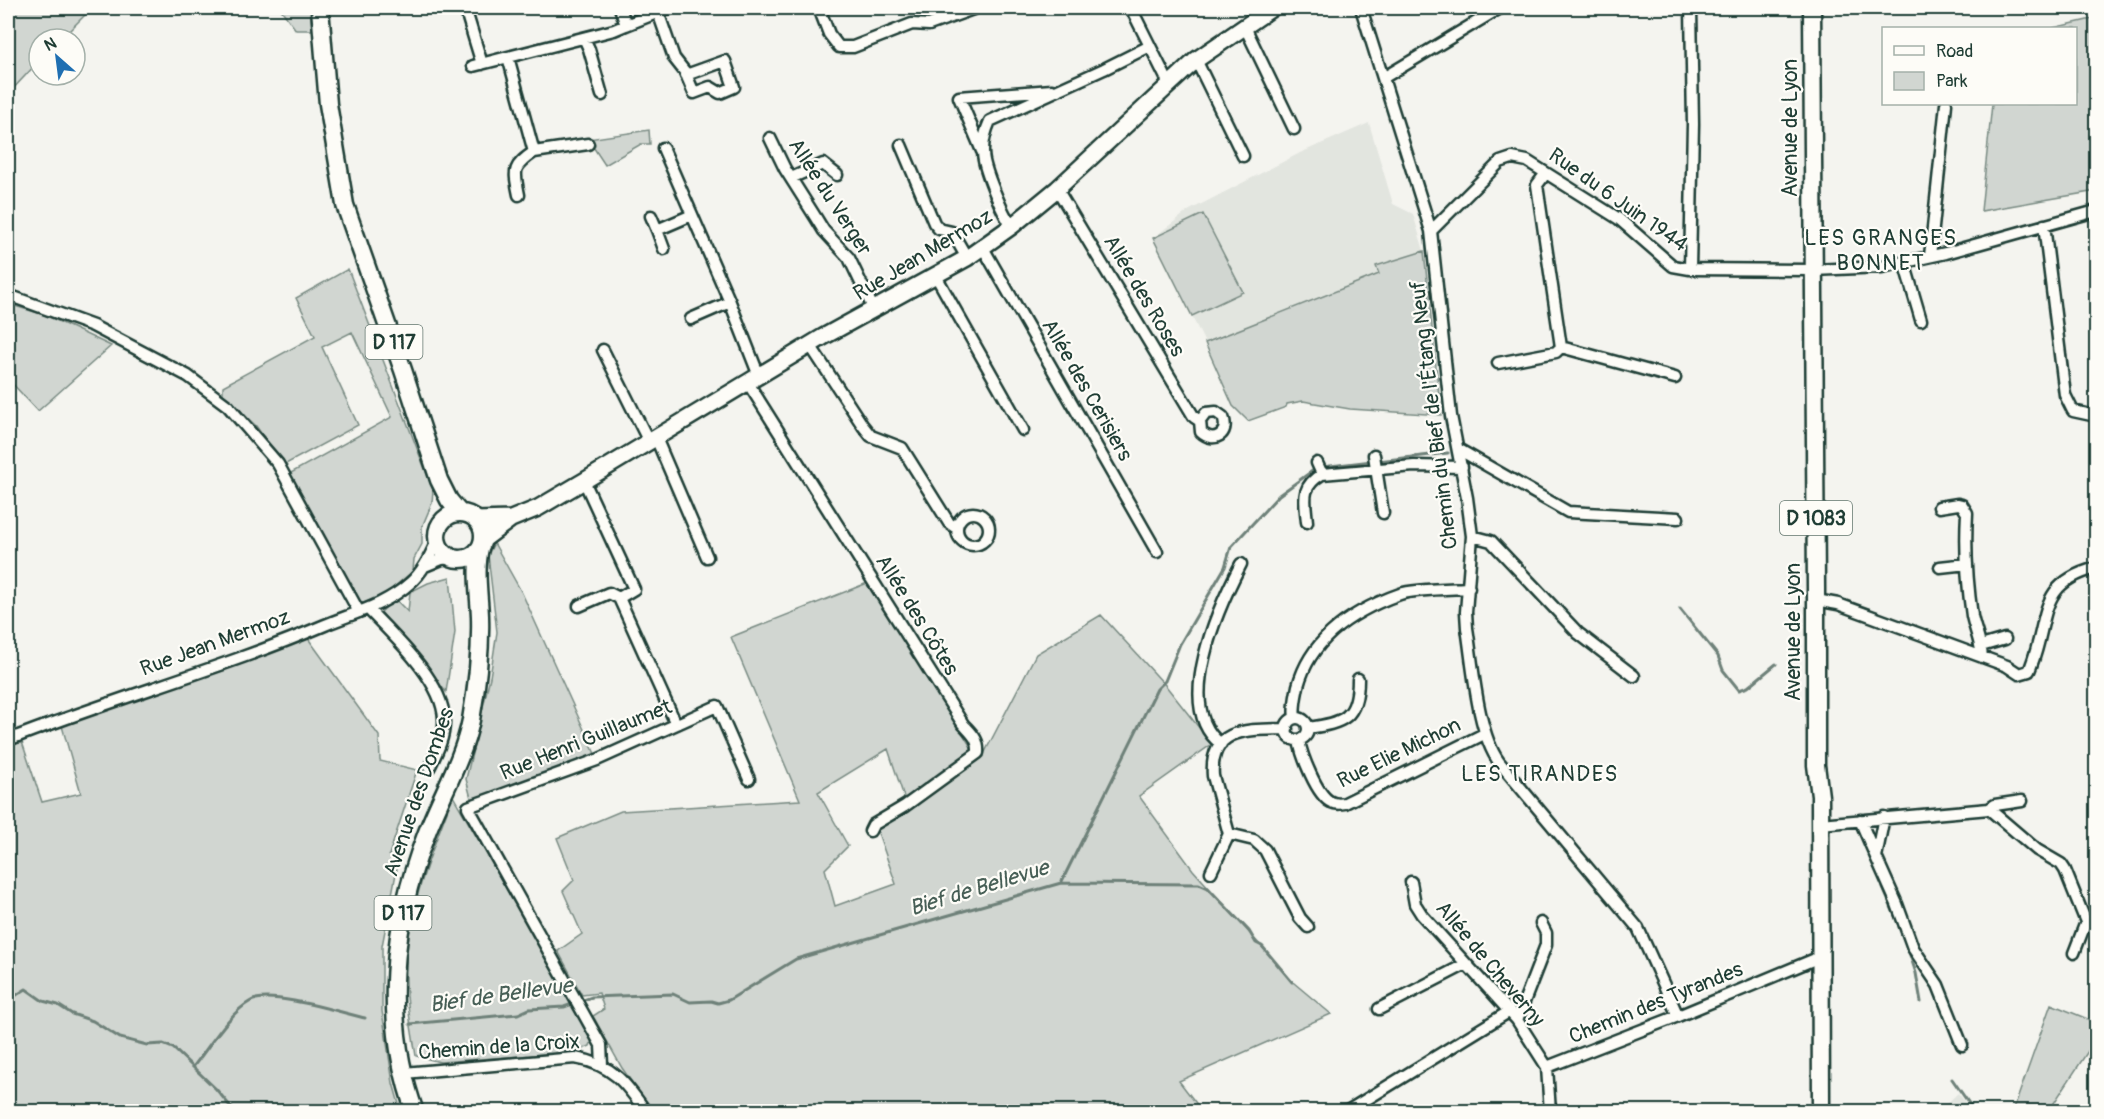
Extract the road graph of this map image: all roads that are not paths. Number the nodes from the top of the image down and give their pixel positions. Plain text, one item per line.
1 (320, 8) edge
2 (620, 8) edge
3 (669, 8) edge
4 (819, 8) edge
5 (976, 8) edge
6 (1131, 8) edge
7 (1272, 8) edge
8 (1361, 8) edge
9 (1500, 8) edge
10 (1691, 8) edge
11 (1812, 8) edge
12 (658, 12) junction
13 (468, 18) dead end
14 (626, 25) junction
15 (1244, 25) junction
16 (584, 38) junction
17 (1150, 46) junction
18 (508, 57) junction
19 (1196, 60) junction
20 (686, 75) dead end
21 (1383, 78) junction
22 (1169, 84) junction
23 (1061, 89) junction
24 (602, 95) dead end
25 (1946, 105) edge
26 (1294, 129) dead end
27 (770, 138) dead end
28 (588, 144) dead end
29 (901, 144) dead end
30 (663, 148) dead end
31 (982, 151) junction
32 (534, 152) junction
33 (1243, 156) dead end
34 (1546, 173) junction
35 (837, 175) dead end
36 (791, 178) junction
37 (1058, 189) junction
38 (519, 195) dead end
39 (2097, 211) edge
40 (692, 215) junction
41 (651, 216) dead end
42 (2044, 225) junction
43 (1012, 226) junction
44 (657, 230) junction
45 (1431, 231) junction
46 (982, 246) junction
47 (664, 249) dead end
48 (1930, 256) junction
49 (967, 258) junction
50 (1904, 262) junction
51 (1689, 269) junction
52 (1814, 270) junction
53 (936, 276) junction
54 (8, 295) edge
55 (730, 302) junction
56 (874, 310) junction
57 (691, 319) dead end
58 (1921, 320) dead end
59 (810, 345) junction
60 (1562, 347) junction
61 (603, 350) dead end
62 (1498, 363) dead end
63 (1675, 378) dead end
64 (754, 380) junction
65 (2097, 416) edge
66 (1200, 421) dead end
67 (1023, 429) dead end
68 (652, 440) junction
69 (1458, 449) junction
70 (1374, 455) dead end
71 (1317, 463) dead end
72 (1462, 467) junction
73 (1378, 469) junction
74 (1322, 474) junction
75 (439, 480) junction
76 (584, 481) junction
77 (1939, 507) dead end
78 (460, 513) junction
79 (1383, 513) dead end
80 (1678, 518) dead end
81 (511, 519) junction
82 (443, 520) junction
83 (476, 520) junction
84 (1306, 522) dead end
85 (957, 528) dead end
86 (1472, 536) junction
87 (437, 541) junction
88 (481, 544) junction
89 (1157, 552) dead end
90 (707, 557) dead end
91 (455, 559) junction
92 (1241, 564) dead end
93 (1966, 564) junction
94 (425, 566) junction
95 (1940, 567) dead end
96 (2097, 568) edge
97 (1469, 588) junction
98 (478, 593) junction
99 (619, 598) junction
100 (1816, 600) junction
101 (579, 606) dead end
102 (363, 611) junction
103 (2005, 639) dead end
104 (1981, 652) junction
105 (1634, 676) dead end
106 (1358, 680) dead end
107 (1295, 718) junction
108 (676, 724) junction
109 (1308, 728) junction
110 (1287, 729) junction
111 (1484, 734) junction
112 (8, 740) edge
113 (1299, 740) junction
114 (1221, 744) junction
115 (429, 768) dead end
116 (749, 779) dead end
117 (2022, 801) dead end
118 (1989, 809) junction
119 (1884, 817) junction
120 (1860, 820) junction
121 (1820, 824) junction
122 (870, 831) dead end
123 (1229, 834) junction
124 (1876, 857) junction
125 (1211, 872) dead end
126 (1411, 882) dead end
127 (1541, 923) dead end
128 (1308, 927) dead end
129 (2074, 954) dead end
130 (1820, 957) junction
131 (1466, 964) junction
132 (1379, 1009) dead end
133 (1514, 1016) junction
134 (1678, 1016) junction
135 (1962, 1045) dead end
136 (602, 1065) junction
137 (1547, 1067) junction
138 (404, 1073) junction
139 (416, 1112) edge
140 (646, 1112) edge
141 (1346, 1112) edge
142 (1550, 1112) edge
143 (1821, 1112) edge

1 - 75 main road, D 117
2 - 14 street
3 - 12 street
4 - 5 street
6 - 17 street
7 - 15 street, Rue Jean Mermoz
8 - 21 street, Chemin du Bief de l'Étang Neuf
9 - 21 street
10 - 51 street
11 - 52 main road, Avenue de Lyon / D 1083
12 - 14 street
12 - 20 street
13 - 18 street
14 - 16 street
15 - 19 street, Rue Jean Mermoz
15 - 26 street
16 - 18 street
16 - 24 street
17 - 22 street
17 - 23 street
18 - 32 street
19 - 22 street, Rue Jean Mermoz
19 - 33 street
21 - 45 street, Chemin du Bief de l'Étang Neuf
22 - 37 street, Rue Jean Mermoz
23 - 31 street
23 - 31 street
25 - 48 street
27 - 36 street, Allée du Verger
28 - 32 street
29 - 49 street
30 - 40 street, Allée des Côtes
31 - 43 street
32 - 38 street
34 - 45 street, Rue du 6 Juin 1944
34 - 51 street, Rue du 6 Juin 1944
34 - 60 street
35 - 36 street
36 - 56 street, Allée du Verger
37 - 43 street, Rue Jean Mermoz
37 - 66 street, Allée des Roses
39 - 42 street, Rue du 6 Juin 1944
40 - 44 street
40 - 55 street, Allée des Côtes
41 - 44 street
42 - 48 street, Rue du 6 Juin 1944
42 - 65 street
43 - 46 street, Rue Jean Mermoz
44 - 47 street
45 - 69 street, Chemin du Bief de l'Étang Neuf
46 - 49 street, Rue Jean Mermoz
46 - 89 street, Allée des Cerisiers
48 - 50 street, Rue du 6 Juin 1944
49 - 53 street, Rue Jean Mermoz
50 - 52 street, Rue du 6 Juin 1944
50 - 58 street
51 - 52 street, Rue du 6 Juin 1944
52 - 100 main road, Avenue de Lyon / D 1083
53 - 56 street, Rue Jean Mermoz
53 - 67 street
54 - 102 street
55 - 57 street
55 - 64 street, Allée des Côtes
56 - 59 street, Rue Jean Mermoz
59 - 64 street, Rue Jean Mermoz
59 - 85 street
60 - 62 street
60 - 63 street
61 - 68 street
64 - 68 street, Rue Jean Mermoz
64 - 122 street, Allée des Côtes
68 - 76 street, Rue Jean Mermoz
68 - 90 street
69 - 72 street, Chemin du Bief de l'Étang Neuf
69 - 80 street
70 - 73 street
71 - 74 street
72 - 73 street
72 - 86 street, Chemin du Bief de l'Étang Neuf
73 - 74 street
73 - 79 street
74 - 84 street
75 - 78 main road, D 117
75 - 82 main road, D 117
76 - 81 street, Rue Jean Mermoz
76 - 99 street
77 - 93 street
78 - 82 main road
78 - 83 main road
81 - 83 street, Rue Jean Mermoz
81 - 88 street, Rue Jean Mermoz
82 - 87 main road
83 - 88 main road
86 - 97 street, Chemin du Bief de l'Étang Neuf
86 - 105 street
87 - 91 main road
87 - 94 street, Rue Jean Mermoz
88 - 91 main road
88 - 98 main road, Avenue des Dombes / D 117
91 - 94 street, Rue Jean Mermoz
91 - 98 main road, Avenue des Dombes / D 117
92 - 114 street
93 - 95 street
93 - 104 street
94 - 102 street, Rue Jean Mermoz
96 - 104 street
97 - 107 street
97 - 111 street, Chemin du Bief de l'Étang Neuf
98 - 138 main road, Avenue des Dombes / D 117
99 - 101 street
99 - 108 street
100 - 104 street
100 - 121 main road, Avenue de Lyon / D 1083
102 - 112 street, Rue Jean Mermoz
102 - 115 street
103 - 104 street
106 - 109 street
107 - 109 street
107 - 110 street
108 - 116 street, Rue Henri Guillaumet
108 - 136 street, Rue Henri Guillaumet
109 - 113 street
110 - 113 street
110 - 114 street
111 - 113 street, Rue Elie Michon
111 - 134 street, Chemin du Bief de l'Étang Neuf
114 - 123 street
117 - 118 street
118 - 119 street
118 - 129 street
119 - 120 street
119 - 124 street
120 - 121 street
120 - 124 street
121 - 130 main road, Avenue de Lyon / D 1083
123 - 125 street
123 - 128 street
124 - 135 street
126 - 131 street, Allée de Cheverny
127 - 133 street
130 - 134 street, Chemin des Tyrandes
130 - 143 main road, Avenue de Lyon / D 1083
131 - 132 street
131 - 133 street, Allée de Cheverny
133 - 137 street, Allée de Cheverny
133 - 141 street
134 - 137 street, Chemin des Tyrandes
136 - 138 street, Chemin de la Croix
136 - 140 street, Chemin de la Croix
137 - 142 street
138 - 139 main road, Avenue des Dombes / D 117

